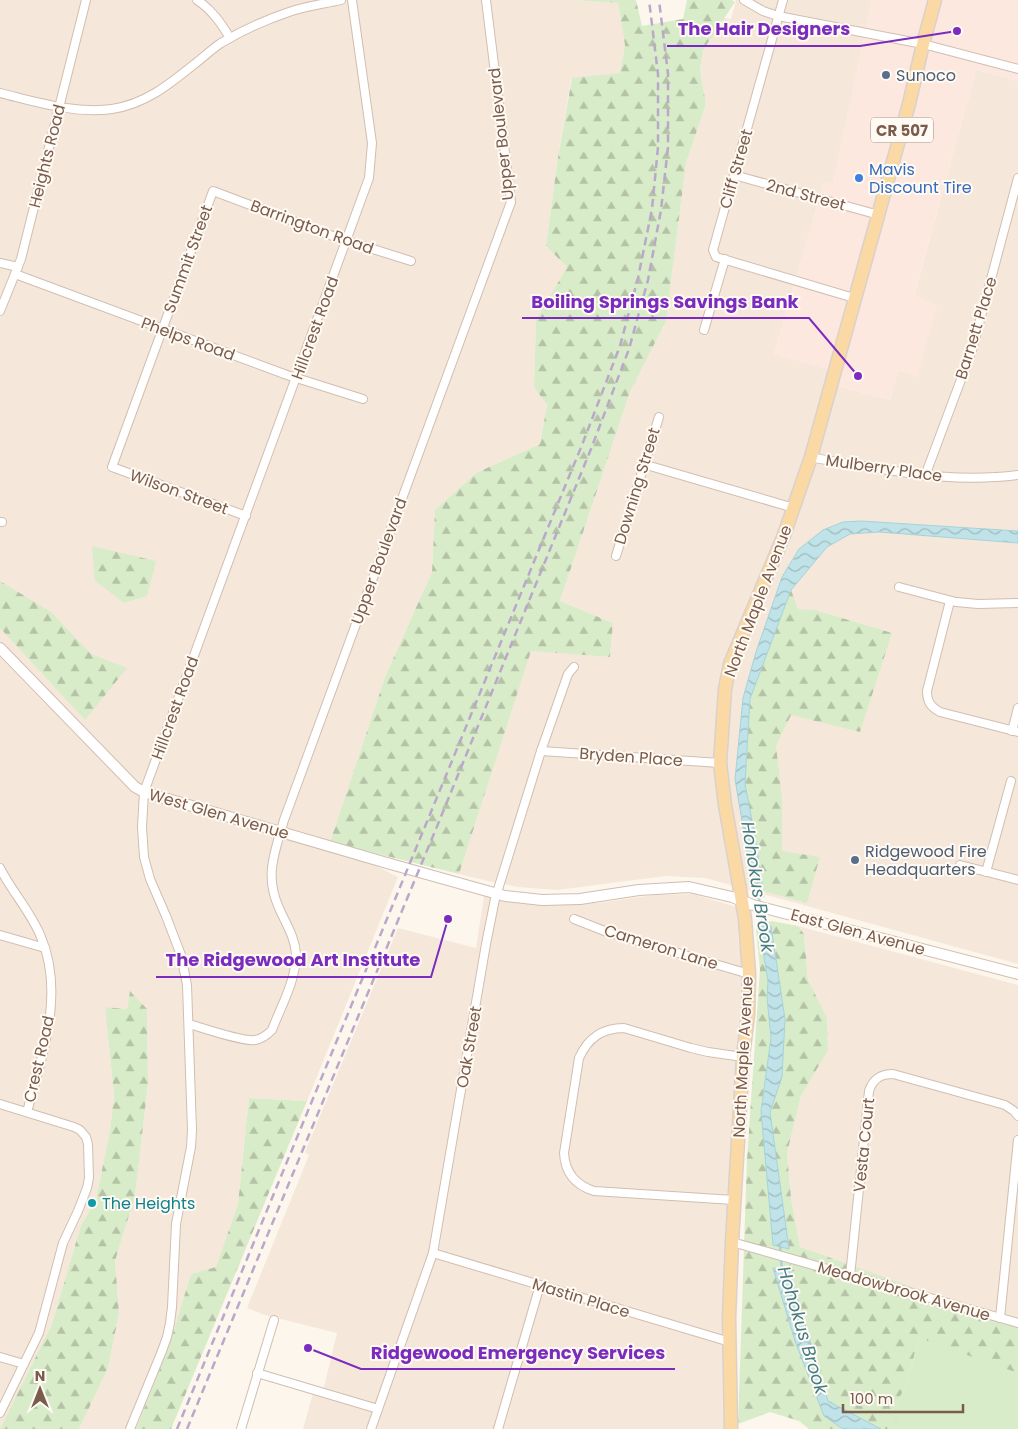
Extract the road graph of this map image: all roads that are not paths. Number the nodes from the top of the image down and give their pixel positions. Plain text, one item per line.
1 (86, 0) edge
2 (197, 0) edge
3 (341, 0) edge
4 (352, 0) edge
5 (486, 0) edge
6 (744, 0) edge
7 (783, 0) edge
8 (935, 0) edge
9 (778, 16) junction
10 (230, 38) junction
11 (923, 44) junction
12 (1018, 69) edge
13 (0, 93) edge
14 (59, 107) junction
15 (734, 175) junction
16 (1018, 178) edge
17 (213, 191) joint
18 (878, 215) junction
19 (346, 240) junction
20 (725, 259) junction
21 (411, 261) dead end
22 (0, 263) edge
23 (16, 271) junction
24 (854, 298) junction
25 (0, 310) edge
26 (162, 329) junction
27 (704, 330) dead end
28 (296, 378) junction
29 (364, 399) dead end
30 (659, 417) dead end
31 (811, 457) junction
32 (643, 464) junction
33 (112, 467) joint
34 (1018, 475) edge
35 (925, 476) junction
36 (794, 508) junction
37 (246, 516) junction
38 (616, 556) dead end
39 (900, 588) dead end
40 (950, 601) junction
41 (1018, 603) edge
42 (0, 648) edge
43 (574, 667) dead end
44 (1018, 708) edge
45 (1015, 731) edge
46 (542, 750) junction
47 (720, 763) junction
48 (1011, 782) dead end
49 (144, 792) junction
50 (280, 832) junction
51 (960, 865) dead end
52 (0, 868) edge
53 (404, 868) joint
54 (986, 872) junction
55 (1018, 880) edge
56 (497, 893) junction
57 (748, 903) junction
58 (574, 919) dead end
59 (0, 935) edge
60 (45, 948) junction
61 (748, 974) junction
62 (1018, 974) edge
63 (189, 1024) junction
64 (743, 1057) junction
65 (0, 1104) edge
66 (27, 1112) junction
67 (1018, 1116) edge
68 (1018, 1140) edge
69 (734, 1200) junction
70 (732, 1242) junction
71 (433, 1253) junction
72 (850, 1276) junction
73 (540, 1285) junction
74 (1000, 1318) junction
75 (274, 1320) dead end
76 (1018, 1323) edge
77 (730, 1342) junction
78 (0, 1357) edge
79 (24, 1364) junction
80 (257, 1373) junction
81 (378, 1408) junction
82 (0, 1413) edge
83 (130, 1429) edge
84 (241, 1429) edge
85 (371, 1429) edge
86 (498, 1429) edge
87 (731, 1429) edge

1 - 14 street, Heights Road
2 - 10 street
3 - 10 street
4 - 19 street, Hillcrest Road
5 - 50 street, Upper Boulevard
6 - 9 street
7 - 9 street, Cliff Street
8 - 11 main road, North Maple Avenue / CR 507
9 - 11 street
9 - 15 street, Cliff Street
10 - 14 street
11 - 12 street
11 - 18 main road, North Maple Avenue / CR 507
13 - 14 street
14 - 23 street, Heights Road
15 - 18 street, 2nd Street
15 - 20 street, Cliff Street
16 - 35 street, Barnett Place
17 - 19 street, Barrington Road
17 - 26 street, Summit Street
18 - 24 main road, North Maple Avenue / CR 507
19 - 21 street, Barrington Road
19 - 28 street, Hillcrest Road
20 - 24 street
20 - 27 street
22 - 23 street, Phelps Road
23 - 25 street, Heights Road
23 - 26 street, Phelps Road
24 - 31 main road, North Maple Avenue / CR 507
26 - 28 street, Phelps Road
26 - 33 street, Summit Street
28 - 29 street, Phelps Road
28 - 37 street, Hillcrest Road
30 - 32 street, Downing Street
31 - 35 street, Mulberry Place
31 - 36 main road, North Maple Avenue / CR 507
32 - 36 street
32 - 38 street, Downing Street
33 - 37 street, Wilson Street
34 - 35 street, Mulberry Place
36 - 47 main road, North Maple Avenue / CR 507
37 - 49 street, Hillcrest Road
39 - 40 street
40 - 41 street
40 - 45 street
42 - 49 street, West Glen Avenue
43 - 46 street, Oak Street
44 - 45 street
46 - 47 street, Bryden Place
46 - 56 street, Oak Street
47 - 57 main road, North Maple Avenue / CR 507
48 - 54 street
49 - 50 street, West Glen Avenue
49 - 63 street, Hillcrest Road
50 - 53 street, West Glen Avenue
50 - 63 street, Upper Boulevard
51 - 54 street
52 - 60 street, Crest Road
53 - 56 street, East Glen Avenue
54 - 55 street
56 - 57 street, East Glen Avenue
56 - 71 street, Oak Street
57 - 61 main road, North Maple Avenue / CR 507
57 - 62 street, East Glen Avenue
58 - 61 street, Cameron Lane
59 - 60 street
60 - 66 street, Crest Road
61 - 64 main road, North Maple Avenue / CR 507
63 - 83 street, Hillcrest Road
64 - 69 main road, North Maple Avenue / CR 507
64 - 69 street
65 - 66 street
66 - 79 street, Crest Road
67 - 72 street, Vesta Court
68 - 74 street
69 - 70 main road, North Maple Avenue / CR 507
70 - 72 street, Meadowbrook Avenue
70 - 77 main road, North Maple Avenue / CR 507
71 - 73 street, Mastin Place
71 - 81 street, Oak Street
72 - 74 street, Meadowbrook Avenue
73 - 77 street, Mastin Place
73 - 86 street
74 - 76 street, Meadowbrook Avenue
75 - 80 street
77 - 87 main road, North Maple Avenue / CR 507
78 - 79 street
79 - 82 street, Crest Road
80 - 81 street
80 - 84 street
81 - 85 street, Oak Street

